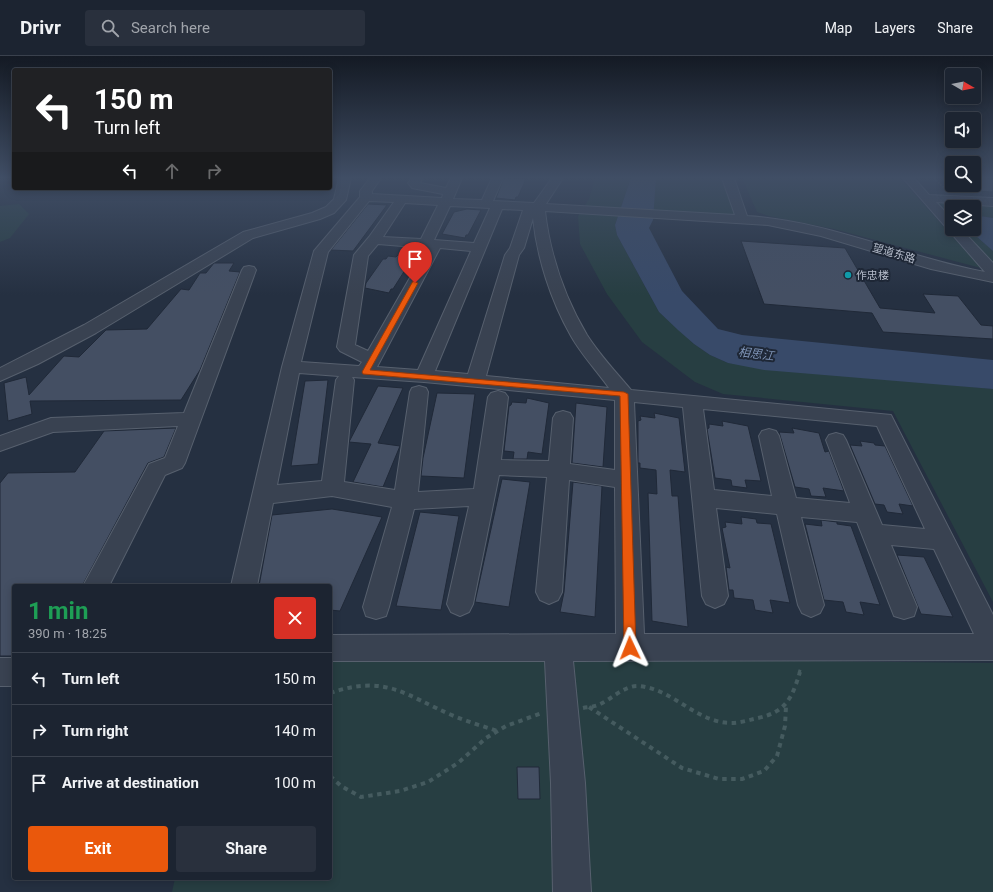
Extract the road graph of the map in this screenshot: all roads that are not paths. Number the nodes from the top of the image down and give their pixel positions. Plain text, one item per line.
1 (312, 217) edge
2 (349, 217) edge
3 (390, 217) edge
4 (441, 217) edge
5 (487, 217) edge
6 (529, 217) edge
7 (538, 217) edge
8 (707, 217) edge
9 (742, 219) joint
10 (960, 236) edge
11 (374, 240) junction
12 (431, 244) junction
13 (479, 247) junction
14 (515, 250) junction
15 (545, 250) junction
16 (249, 270) dead end
17 (993, 272) edge
18 (993, 278) edge
19 (369, 366) junction
20 (292, 367) junction
21 (0, 375) edge
22 (345, 380) dead end
23 (475, 381) junction
24 (422, 384) junction
25 (624, 394) junction
26 (498, 397) dead end
27 (692, 402) junction
28 (563, 418) dead end
29 (191, 419) junction
30 (769, 436) dead end
31 (836, 440) dead end
32 (0, 444) edge
33 (489, 467) junction
34 (559, 471) junction
35 (626, 480) junction
36 (332, 488) junction
37 (264, 495) junction
38 (483, 497) junction
39 (704, 498) junction
40 (405, 501) junction
41 (787, 506) junction
42 (870, 524) junction
43 (942, 540) junction
44 (97, 584) edge
45 (244, 584) edge
46 (548, 592) dead end
47 (715, 596) dead end
48 (460, 604) dead end
49 (811, 605) dead end
50 (376, 607) dead end
51 (904, 607) dead end
52 (993, 644) edge
53 (993, 647) edge
54 (332, 648) edge
55 (558, 648) junction
56 (630, 648) junction
57 (0, 672) edge
58 (12, 672) edge
59 (572, 892) edge

1 - 21 street
2 - 20 street
3 - 11 street
4 - 12 street
5 - 13 street
6 - 14 street
7 - 15 street
8 - 9 street, 望道东路
9 - 18 street, 望道东路
10 - 17 street
11 - 12 street
11 - 19 street
12 - 13 street
12 - 19 street
13 - 24 street
14 - 15 street
14 - 23 street
15 - 25 street
16 - 29 street
19 - 20 street
19 - 24 street
20 - 37 street
22 - 36 street
23 - 24 street
23 - 25 street
24 - 40 street
25 - 27 street
25 - 35 street
26 - 33 street
27 - 39 street
27 - 43 street
28 - 34 street
29 - 32 street
29 - 44 street
30 - 41 street
31 - 42 street
33 - 34 street
33 - 38 street
34 - 35 street
34 - 46 street
35 - 56 street
36 - 37 street
36 - 40 street
37 - 45 street
38 - 40 street
38 - 48 street
39 - 41 street
39 - 47 street
40 - 50 street
41 - 42 street
41 - 49 street
42 - 43 street
42 - 51 street
43 - 52 street
53 - 56 street
54 - 55 street
55 - 56 street
55 - 59 street
57 - 58 street

